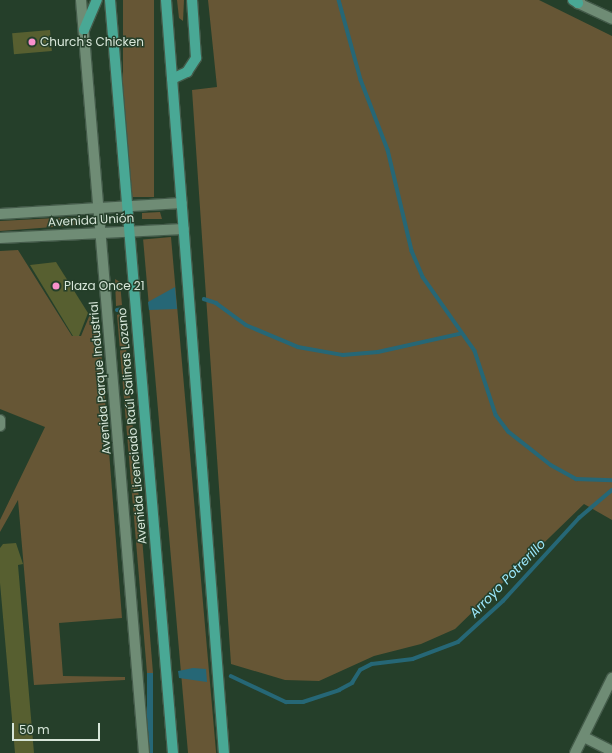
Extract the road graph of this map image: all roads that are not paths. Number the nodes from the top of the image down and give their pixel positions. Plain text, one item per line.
1 (81, 0) edge
2 (97, 0) edge
3 (110, 0) edge
4 (192, 0) edge
5 (166, 1) edge
6 (577, 1) edge
7 (612, 19) edge
8 (84, 30) junction
9 (172, 79) junction
10 (182, 203) junction
11 (126, 206) junction
12 (99, 208) junction
13 (0, 214) edge
14 (184, 229) junction
15 (128, 231) junction
16 (101, 233) junction
17 (0, 238) edge
18 (612, 678) edge
19 (584, 737) junction
20 (612, 751) edge
21 (144, 753) edge
22 (173, 753) edge
23 (224, 753) edge
24 (575, 753) edge

1 - 8 street, Avenida Parque Industrial
2 - 8 main road
3 - 11 main road, Avenida Licenciado Raúl Salinas Lozano
4 - 9 main road
5 - 9 main road
6 - 7 street
8 - 12 street, Avenida Parque Industrial
9 - 10 main road
10 - 11 street, Avenida Unión
10 - 14 main road
11 - 12 street, Avenida Unión
11 - 15 main road, Avenida Licenciado Raúl Salinas Lozano
12 - 13 street, Avenida Unión
12 - 16 street, Avenida Parque Industrial
14 - 15 street, Avenida Unión
14 - 23 main road
15 - 16 street, Avenida Unión
15 - 22 main road, Avenida Licenciado Raúl Salinas Lozano
16 - 17 street, Avenida Unión
16 - 21 street, Avenida Parque Industrial
18 - 19 street
19 - 20 street
19 - 24 street

